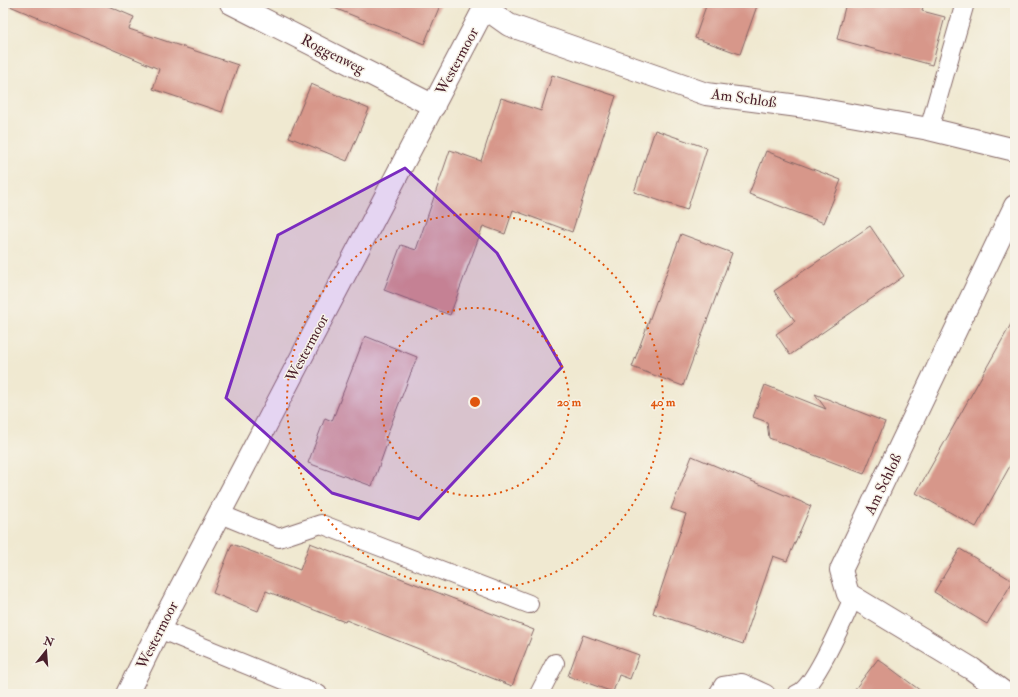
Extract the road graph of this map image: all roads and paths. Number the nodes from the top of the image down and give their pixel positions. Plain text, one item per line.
1 (231, 3) edge
2 (965, 3) edge
3 (486, 5) edge
4 (434, 106) junction
5 (929, 128) junction
6 (1015, 150) edge
7 (1015, 206) edge
8 (220, 514) junction
9 (853, 598) junction
10 (529, 604) dead end
11 (159, 629) junction
12 (555, 663) dead end
13 (127, 694) edge
14 (318, 694) edge
15 (539, 694) edge
16 (718, 694) edge
17 (766, 694) edge
18 (797, 694) edge
19 (1006, 694) edge

1 - 4 street, Roggenweg
2 - 5 lane
3 - 4 street, Westermoor
3 - 5 street, Am Schloß
4 - 8 street, Westermoor
5 - 6 street, Am Schloß
7 - 9 street, Am Schloß
8 - 10 lane
8 - 11 street, Westermoor
9 - 18 lane
9 - 19 street
11 - 13 street, Westermoor
11 - 14 lane
12 - 15 lane
16 - 17 lane

